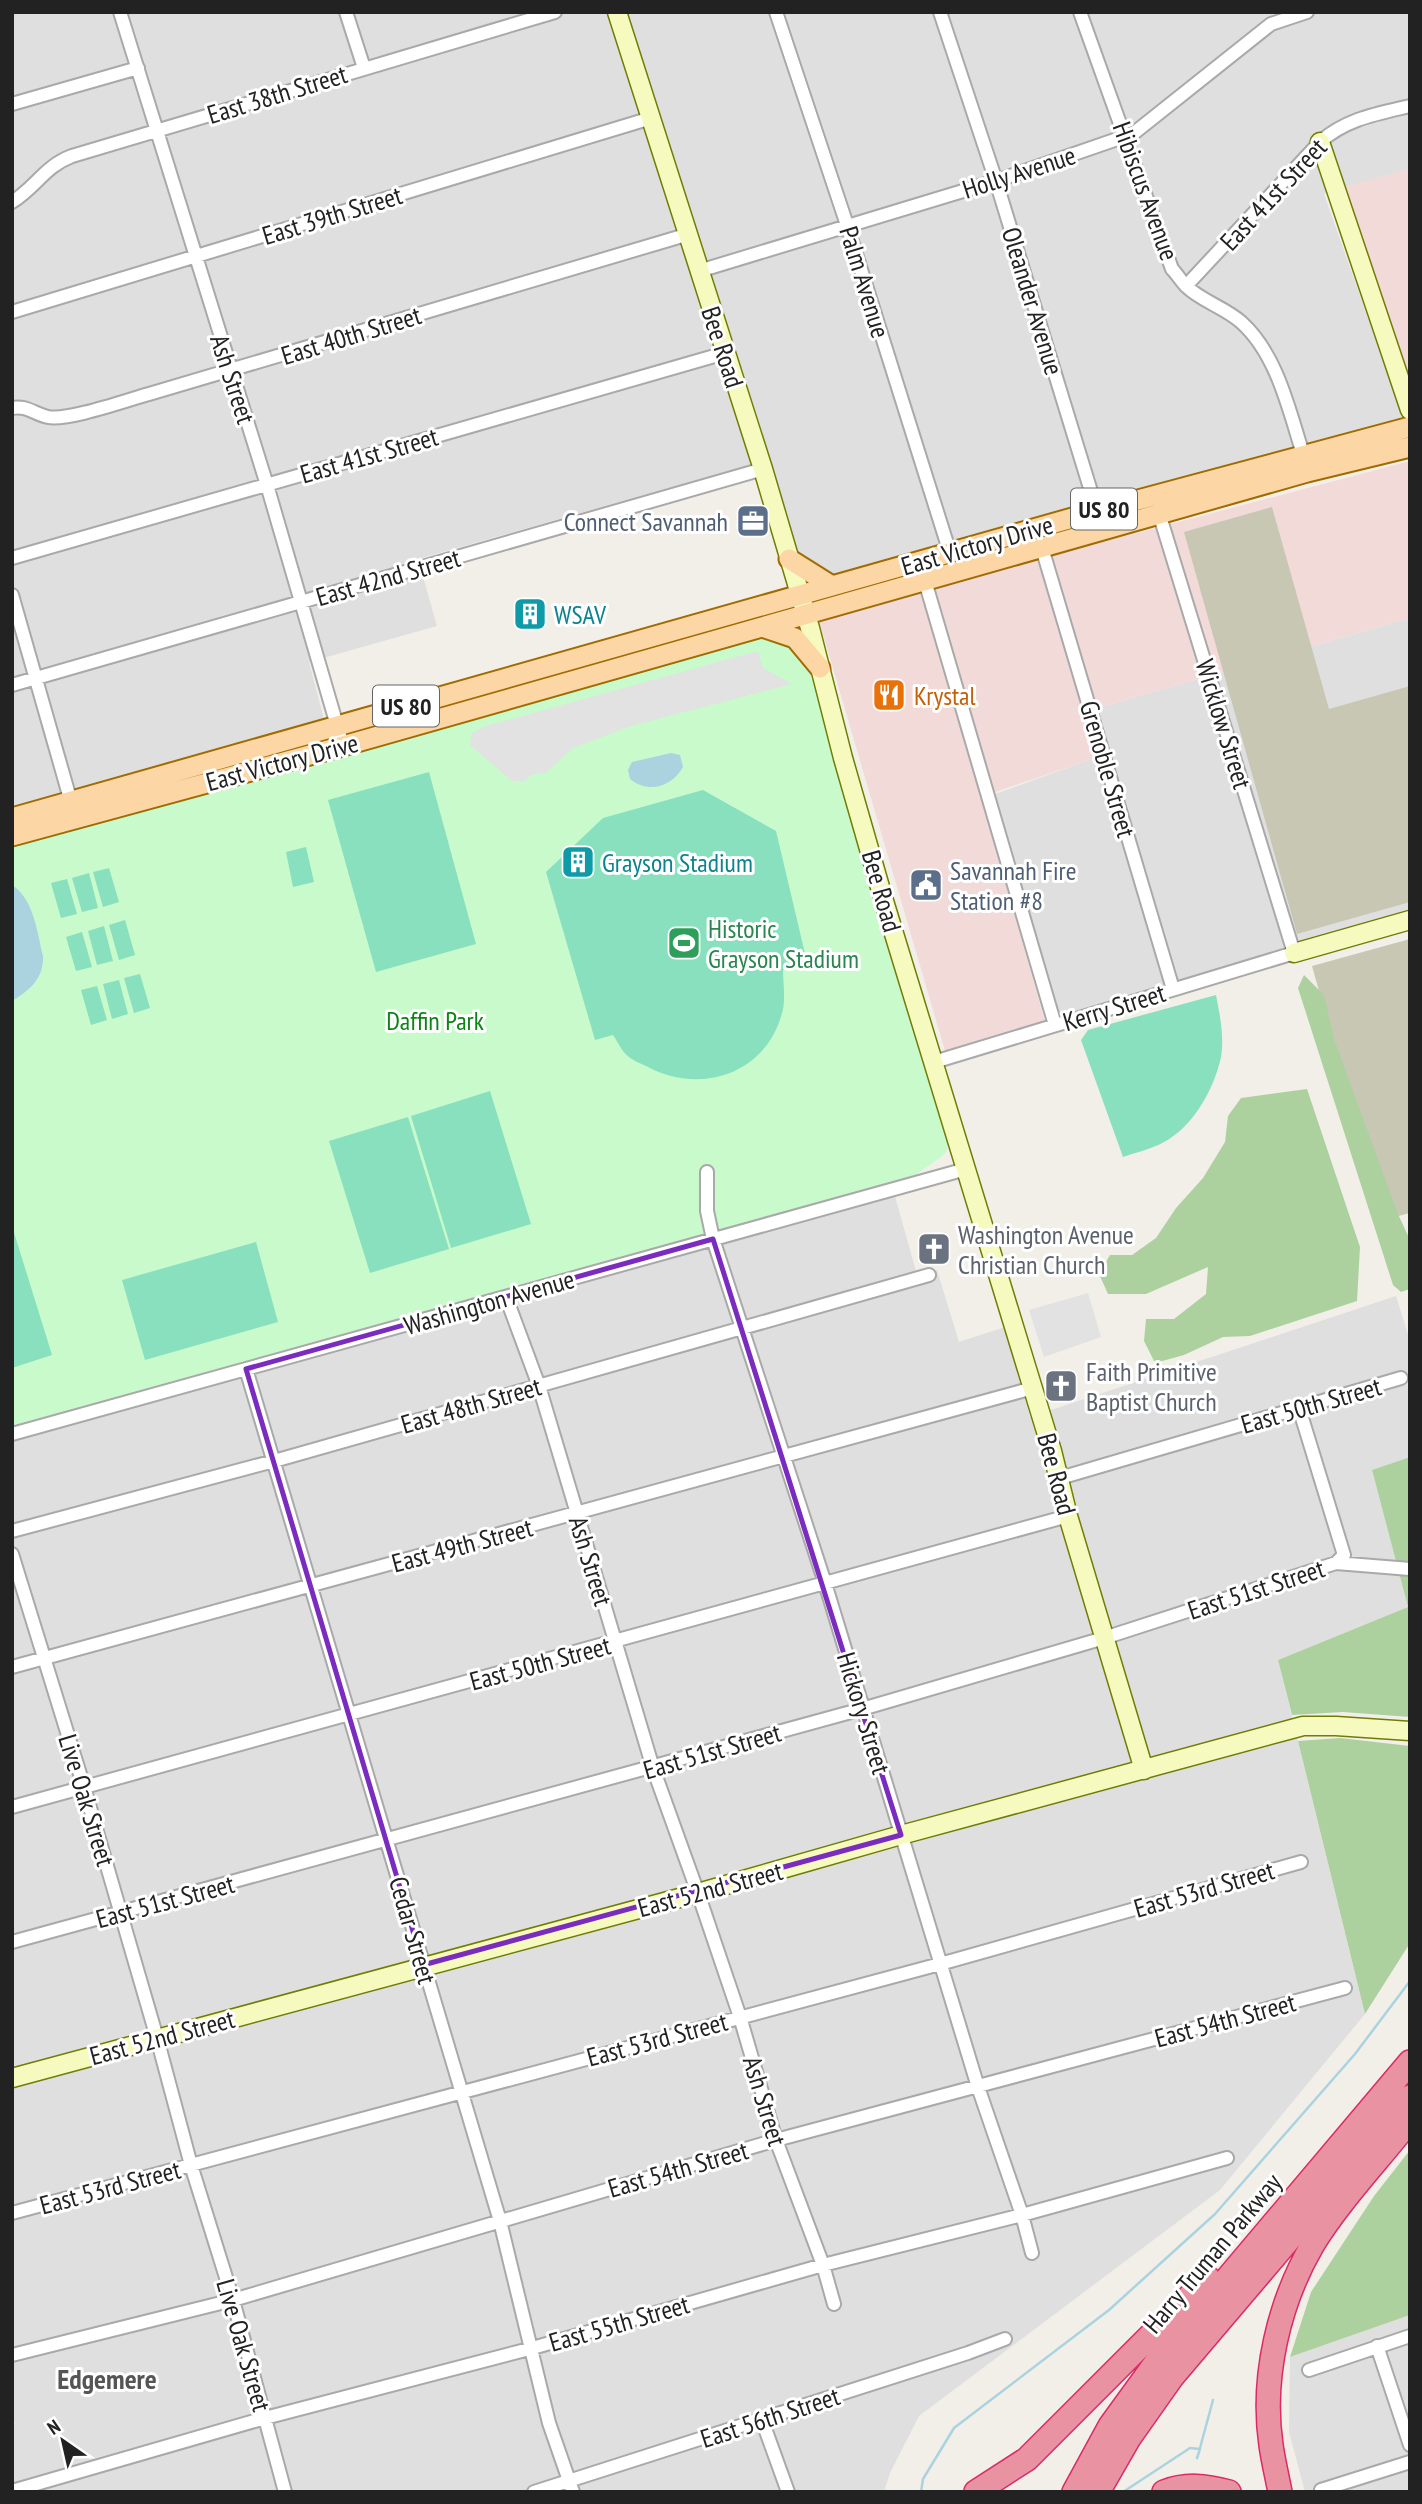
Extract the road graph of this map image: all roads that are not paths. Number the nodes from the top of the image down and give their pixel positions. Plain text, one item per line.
1 (120, 12) edge
2 (346, 12) edge
3 (555, 12) edge
4 (617, 12) edge
5 (776, 12) edge
6 (940, 12) edge
7 (1080, 12) edge
8 (1307, 12) edge
9 (138, 68) junction
10 (363, 68) junction
11 (12, 104) edge
12 (1410, 106) edge
13 (651, 118) junction
14 (156, 130) junction
15 (1126, 136) junction
16 (1320, 142) junction
17 (996, 181) junction
18 (12, 202) edge
19 (847, 225) junction
20 (689, 234) junction
21 (195, 256) junction
22 (699, 271) junction
23 (1186, 286) junction
24 (12, 312) edge
25 (725, 353) junction
26 (231, 370) junction
27 (12, 408) edge
28 (1410, 410) edge
29 (1410, 427) edge
30 (1410, 447) edge
31 (1303, 454) junction
32 (763, 469) junction
33 (267, 485) junction
34 (1153, 495) junction
35 (1097, 511) junction
36 (1160, 515) junction
37 (1042, 548) junction
38 (950, 553) junction
39 (12, 558) edge
40 (789, 559) junction
41 (925, 581) junction
42 (832, 586) junction
43 (12, 594) edge
44 (302, 602) junction
45 (803, 605) junction
46 (761, 627) junction
47 (820, 668) junction
48 (549, 677) junction
49 (37, 678) junction
50 (12, 685) edge
51 (338, 726) junction
52 (343, 746) junction
53 (71, 802) junction
54 (12, 818) edge
55 (47, 827) junction
56 (12, 836) edge
57 (1410, 920) edge
58 (1294, 953) junction
59 (1173, 989) junction
60 (1055, 1026) junction
61 (934, 1062) junction
62 (966, 1169) junction
63 (707, 1172) dead end
64 (713, 1240) junction
65 (929, 1275) dead end
66 (506, 1297) junction
67 (742, 1328) junction
68 (246, 1369) junction
69 (1401, 1378) dead end
70 (539, 1386) junction
71 (1033, 1388) junction
72 (1299, 1408) junction
73 (12, 1434) edge
74 (783, 1456) junction
75 (274, 1461) junction
76 (1060, 1478) junction
77 (576, 1514) junction
78 (1068, 1516) junction
79 (12, 1531) edge
80 (12, 1554) edge
81 (1336, 1563) junction
82 (1410, 1569) edge
83 (825, 1583) junction
84 (311, 1586) junction
85 (1104, 1638) junction
86 (616, 1643) junction
87 (43, 1658) junction
88 (12, 1667) edge
89 (862, 1709) junction
90 (349, 1714) junction
91 (1410, 1731) edge
92 (653, 1768) junction
93 (1144, 1770) junction
94 (84, 1787) junction
95 (12, 1807) edge
96 (901, 1835) junction
97 (386, 1840) junction
98 (1301, 1862) dead end
99 (698, 1893) junction
100 (121, 1913) junction
101 (12, 1942) edge
102 (940, 1964) junction
103 (424, 1965) junction
104 (1345, 1988) dead end
105 (740, 2017) junction
106 (157, 2038) junction
107 (1410, 2062) edge
108 (12, 2078) edge
109 (978, 2087) junction
110 (460, 2092) junction
111 (1410, 2097) edge
112 (1410, 2120) edge
113 (776, 2140) junction
114 (1343, 2142) junction
115 (1227, 2158) dead end
116 (191, 2165) junction
117 (12, 2213) edge
118 (1022, 2215) junction
119 (500, 2221) junction
120 (1032, 2253) dead end
121 (823, 2265) junction
122 (233, 2300) junction
123 (834, 2304) dead end
124 (1410, 2336) edge
125 (1005, 2339) dead end
126 (1377, 2346) junction
127 (529, 2349) junction
128 (12, 2355) edge
129 (1309, 2370) dead end
130 (1404, 2405) edge
131 (265, 2418) junction
132 (762, 2420) junction
133 (1410, 2445) edge
134 (1410, 2462) edge
135 (572, 2486) edge
136 (1321, 2490) edge
137 (12, 2491) edge
138 (285, 2492) edge
139 (534, 2492) edge
140 (788, 2492) edge
141 (976, 2492) edge
142 (1074, 2492) edge
143 (1098, 2492) edge
144 (1164, 2492) edge
145 (1229, 2492) edge
146 (1280, 2492) edge

1 - 9 street, Ash Street
2 - 10 street
3 - 10 street, East 38th Street
4 - 13 main road, Bee Road
5 - 19 street, Palm Avenue
6 - 17 street, Oleander Avenue
7 - 15 street, Hibiscus Avenue
8 - 15 street, Holly Avenue
9 - 11 street
9 - 14 street, Ash Street
10 - 14 street, East 38th Street
12 - 16 street, East 41st Street
13 - 20 main road, Bee Road
13 - 21 street, East 39th Street
14 - 18 street, East 38th Street
14 - 21 street, Ash Street
15 - 17 street, Holly Avenue
15 - 23 street, Hibiscus Avenue
16 - 23 street, East 41st Street
16 - 28 main road
17 - 19 street, Holly Avenue
17 - 35 street, Oleander Avenue
19 - 22 street, Holly Avenue
19 - 38 street, Palm Avenue
20 - 22 main road, Bee Road
20 - 26 street, East 40th Street
21 - 24 street, East 39th Street
21 - 26 street, Ash Street
22 - 25 main road, Bee Road
23 - 31 street, Hibiscus Avenue
25 - 32 main road, Bee Road
25 - 33 street, East 41st Street
26 - 27 street, East 40th Street
26 - 33 street, Ash Street
29 - 31 main road, East Victory Drive / US 80
30 - 36 main road, East Victory Drive / US 80
31 - 34 main road, East Victory Drive / US 80
32 - 40 main road, Bee Road
32 - 44 street, East 42nd Street
33 - 39 street, East 41st Street
33 - 44 street, Ash Street
34 - 35 main road, East Victory Drive / US 80
34 - 36 street, Wicklow Street
35 - 38 main road, East Victory Drive / US 80
36 - 37 main road, East Victory Drive / US 80
36 - 58 street, Wicklow Street
37 - 41 main road, East Victory Drive / US 80
37 - 59 street, Grenoble Street
38 - 42 main road, East Victory Drive / US 80
40 - 42 main road
40 - 45 main road, Bee Road
41 - 45 main road, East Victory Drive / US 80
41 - 60 street
42 - 45 main road, East Victory Drive / US 80
43 - 49 street
44 - 49 street, East 42nd Street
44 - 51 street, Ash Street
45 - 46 main road, East Victory Drive / US 80
45 - 47 main road, Bee Road
45 - 48 main road, East Victory Drive / US 80
46 - 47 main road
46 - 48 main road, East Victory Drive / US 80
47 - 61 main road, Bee Road
48 - 51 main road, East Victory Drive / US 80
48 - 52 main road, East Victory Drive / US 80
49 - 50 street, East 42nd Street
49 - 53 street
51 - 52 street, Ash Street
51 - 53 main road, East Victory Drive / US 80
52 - 55 main road, East Victory Drive / US 80
53 - 54 main road, East Victory Drive / US 80
53 - 55 main road
55 - 56 main road, East Victory Drive / US 80
57 - 58 main road
58 - 59 street, Kerry Street
59 - 60 street, Kerry Street
60 - 61 street, Kerry Street
61 - 62 main road, Bee Road
62 - 64 street, Washington Avenue
62 - 71 main road, Bee Road
63 - 64 street, Hickory Street
64 - 66 street, Washington Avenue
64 - 67 street, Hickory Street
65 - 67 street, East 48th Street
66 - 68 street, Washington Avenue
66 - 70 street, Ash Street
67 - 70 street, East 48th Street
67 - 74 street, Hickory Street
68 - 73 street, Washington Avenue
68 - 75 street, Cedar Street
69 - 72 street, East 50th Street
70 - 75 street, East 48th Street
70 - 77 street, Ash Street
71 - 74 street, East 49th Street
71 - 76 main road, Bee Road
72 - 76 street, East 50th Street
72 - 81 street
74 - 77 street, East 49th Street
74 - 83 street, Hickory Street
75 - 79 street, East 48th Street
75 - 84 street, Cedar Street
76 - 78 main road, Bee Road
77 - 84 street, East 49th Street
77 - 86 street, Ash Street
78 - 83 street, East 50th Street
78 - 85 main road, Bee Road
80 - 87 street, Live Oak Street
81 - 82 street, East 51st Street
81 - 85 street, East 51st Street
83 - 86 street, East 50th Street
83 - 89 street, Hickory Street
84 - 87 street, East 49th Street
84 - 90 street, Cedar Street
85 - 89 street, East 51st Street
85 - 93 main road, Bee Road
86 - 90 street, East 50th Street
86 - 92 street, Ash Street
87 - 88 street, East 49th Street
87 - 94 street, Live Oak Street
89 - 92 street, East 51st Street
89 - 96 street, Hickory Street
90 - 94 street, East 50th Street
90 - 97 street, Cedar Street
91 - 93 main road, East 52nd Street
92 - 97 street, East 51st Street
92 - 99 street, Ash Street
93 - 96 main road, East 52nd Street
94 - 95 street, East 50th Street
94 - 100 street, Live Oak Street
96 - 99 main road, East 52nd Street
96 - 102 street, Hickory Street
97 - 100 street, East 51st Street
97 - 103 street, Cedar Street
98 - 102 street, East 53rd Street
99 - 103 main road, East 52nd Street
99 - 105 street, Ash Street
100 - 101 street, East 51st Street
100 - 106 street, Live Oak Street
102 - 105 street, East 53rd Street
102 - 109 street, Hickory Street
103 - 106 main road, East 52nd Street
103 - 110 street, Cedar Street
104 - 109 street, East 54th Street
105 - 110 street, East 53rd Street
105 - 113 street, Ash Street
106 - 108 main road, East 52nd Street
106 - 116 street, Live Oak Street
107 - 114 highway, Harry Truman Parkway
109 - 113 street, East 54th Street
109 - 118 street, Hickory Street
110 - 116 street, East 53rd Street
110 - 119 street, Cedar Street
111 - 143 highway, Harry Truman Parkway
112 - 146 highway
113 - 119 street, East 54th Street
113 - 121 street, Ash Street
114 - 141 highway
114 - 142 highway, Harry Truman Parkway
115 - 118 street, East 55th Street
116 - 117 street, East 53rd Street
116 - 122 street, Live Oak Street
118 - 120 street, Hickory Street
118 - 121 street, East 55th Street
119 - 122 street, East 54th Street
119 - 127 street, Cedar Street
121 - 123 street, Ash Street
121 - 127 street, East 55th Street
122 - 128 street, East 54th Street
122 - 131 street, Live Oak Street
124 - 126 street
125 - 132 street, East 56th Street
126 - 129 street
126 - 130 street
127 - 131 street, East 55th Street
127 - 135 street, Cedar Street
130 - 133 street
131 - 137 street, East 55th Street
131 - 138 street, Live Oak Street
132 - 135 street, East 56th Street
132 - 140 street
134 - 136 street
135 - 139 street, East 56th Street
144 - 145 highway

